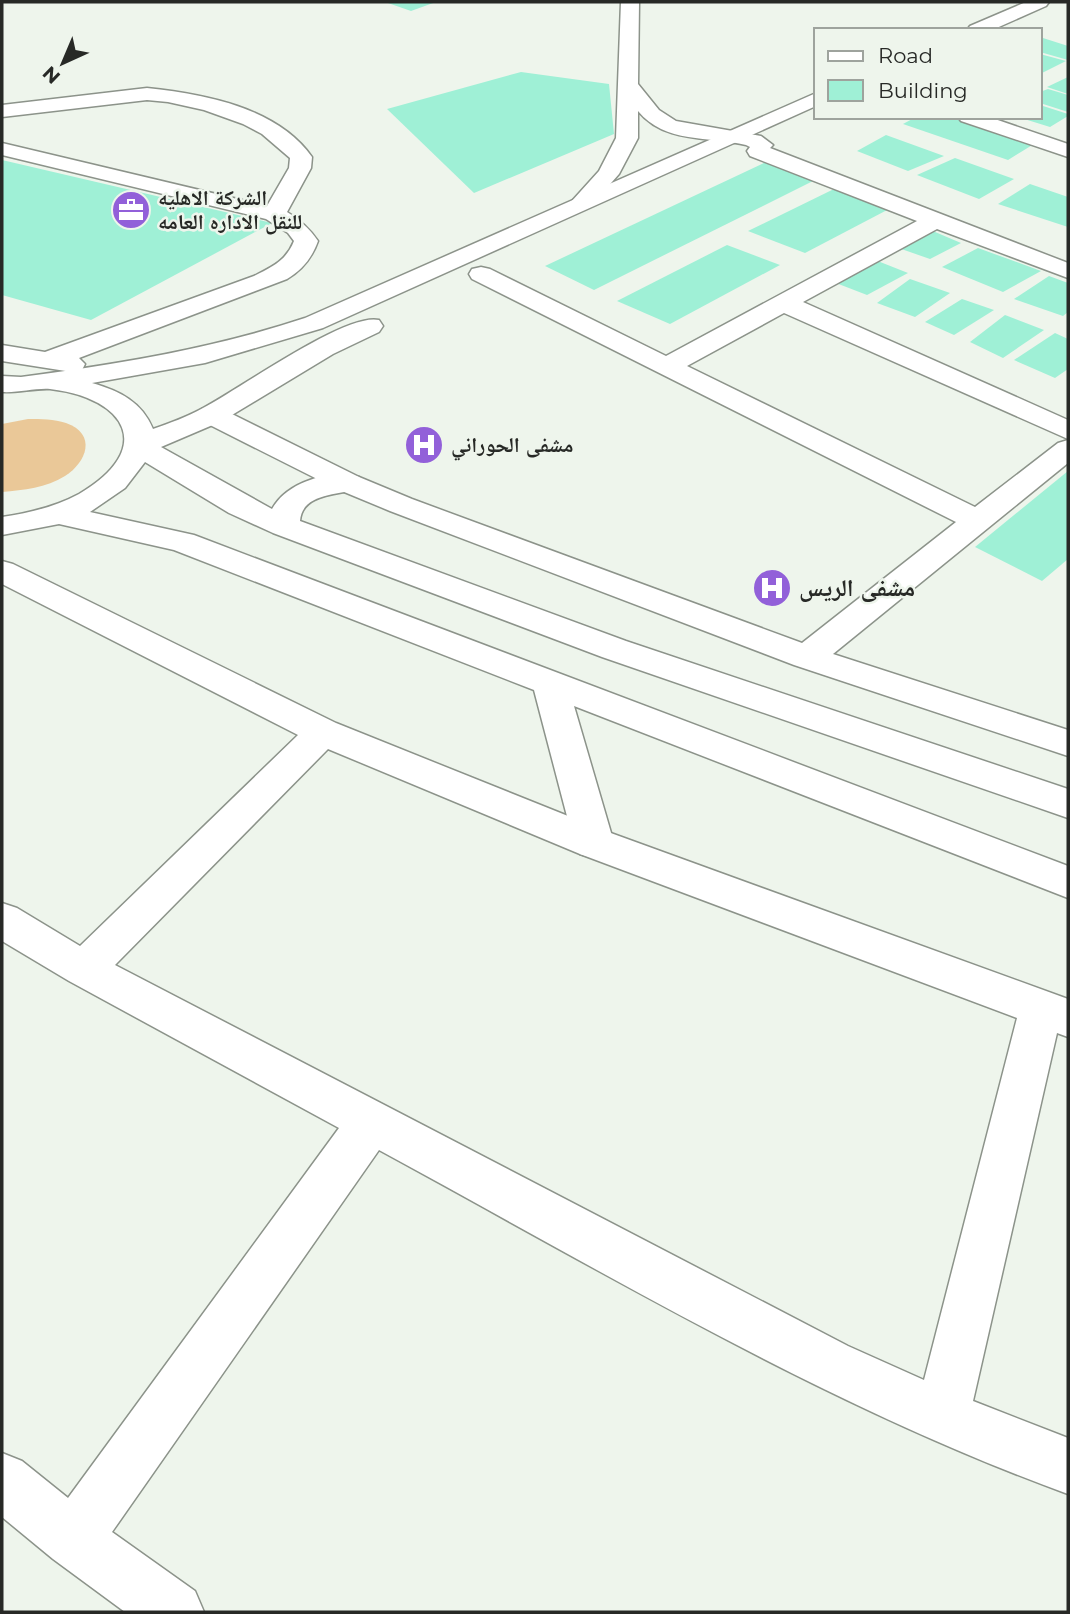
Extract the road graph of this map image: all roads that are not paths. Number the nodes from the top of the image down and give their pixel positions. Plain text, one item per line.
1 (630, 2) edge
2 (1040, 2) edge
3 (981, 28) edge
4 (628, 84) junction
5 (814, 100) edge
6 (2, 111) edge
7 (825, 119) edge
8 (975, 119) edge
9 (730, 137) junction
10 (1064, 146) edge
11 (2, 149) edge
12 (758, 151) junction
13 (733, 163) dead end
14 (582, 202) junction
15 (274, 214) junction
16 (936, 220) junction
17 (582, 229) dead end
18 (1068, 271) edge
19 (783, 303) junction
20 (396, 314) dead end
21 (2, 354) edge
22 (47, 360) junction
23 (667, 366) junction
24 (123, 372) junction
25 (8, 386) edge
26 (212, 415) junction
27 (1068, 430) edge
28 (139, 446) junction
29 (1068, 449) edge
30 (348, 483) junction
31 (57, 514) junction
32 (978, 520) junction
33 (2, 526) edge
34 (284, 526) junction
35 (2, 571) edge
36 (806, 657) junction
37 (550, 683) junction
38 (323, 732) junction
39 (1068, 743) edge
40 (1068, 804) edge
41 (594, 843) junction
42 (1068, 883) edge
43 (2, 920) edge
44 (84, 969) junction
45 (1055, 1014) edge
46 (371, 1122) junction
47 (942, 1416) junction
48 (1068, 1466) edge
49 (2, 1481) edge
50 (73, 1539) junction
51 (174, 1612) edge

1 - 4 street
2 - 3 street
4 - 9 street
4 - 14 street
5 - 9 street
6 - 15 street
7 - 12 street
8 - 10 street
9 - 12 street
9 - 14 street
11 - 15 street
12 - 13 street
12 - 16 street
14 - 24 street
15 - 22 street
16 - 18 street
16 - 19 street
17 - 23 street
19 - 23 street
19 - 27 street
20 - 26 street
21 - 22 street
22 - 24 street
23 - 32 street
24 - 25 street
25 - 28 street
26 - 28 street
26 - 30 street
28 - 31 street
28 - 34 street
29 - 32 street
30 - 34 street
30 - 36 street
31 - 33 street
31 - 37 street
32 - 36 street
34 - 40 street
35 - 38 street
36 - 39 street
37 - 41 street
37 - 42 street
38 - 41 street
38 - 44 street
41 - 45 street
43 - 44 street
44 - 46 street
45 - 47 street
46 - 47 street
46 - 50 street
47 - 48 street
49 - 50 street
50 - 51 street

